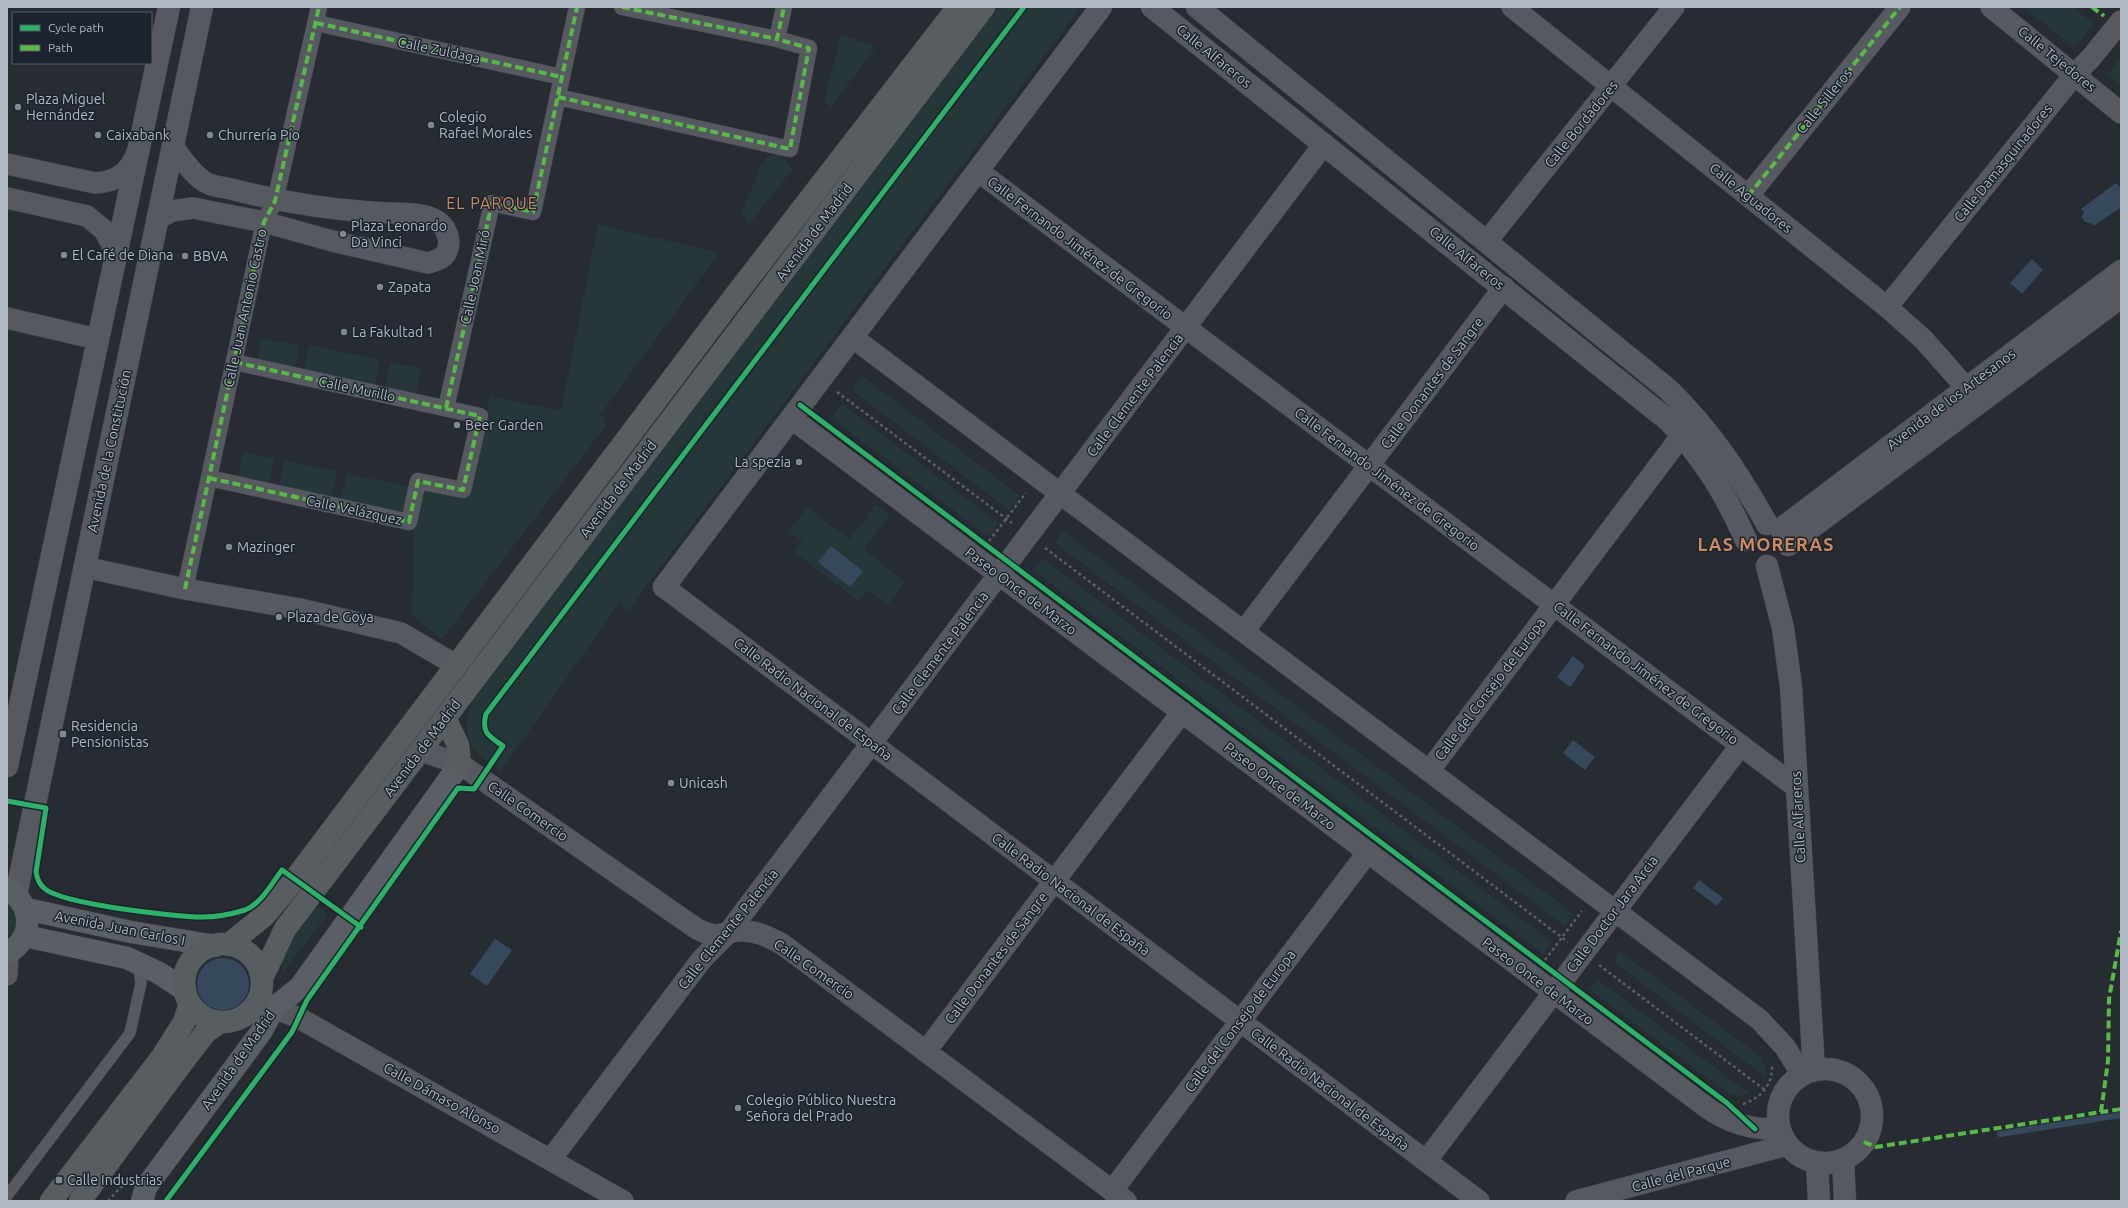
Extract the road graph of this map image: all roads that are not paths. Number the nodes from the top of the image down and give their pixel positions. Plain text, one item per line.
1 (169, 7) edge
2 (202, 7) edge
3 (319, 7) edge
4 (577, 7) edge
5 (622, 7) edge
6 (784, 7) edge
7 (958, 7) edge
8 (984, 7) edge
9 (1101, 7) edge
10 (1152, 7) edge
11 (1512, 7) edge
12 (1674, 7) edge
13 (1900, 7) edge
14 (1991, 7) edge
15 (1209, 11) edge
16 (2121, 21) edge
17 (316, 23) junction
18 (777, 39) junction
19 (2075, 74) junction
20 (562, 77) junction
21 (1611, 86) junction
22 (558, 97) junction
23 (2121, 113) edge
24 (1324, 144) junction
25 (173, 146) junction
26 (137, 152) junction
27 (7, 164) edge
28 (978, 171) junction
29 (1748, 196) junction
30 (7, 198) edge
31 (276, 200) junction
32 (157, 219) junction
33 (264, 222) junction
34 (1487, 241) junction
35 (116, 252) junction
36 (2121, 271) edge
37 (1504, 287) junction
38 (2121, 297) edge
39 (1887, 307) junction
40 (7, 318) edge
41 (1186, 327) junction
42 (852, 337) junction
43 (97, 339) junction
44 (234, 362) junction
45 (1973, 394) junction
46 (446, 408) junction
47 (480, 416) joint
48 (791, 418) junction
49 (1682, 435) junction
50 (1369, 465) junction
51 (209, 478) junction
52 (1060, 493) junction
53 (1779, 532) junction
54 (1746, 540) junction
55 (1767, 566) junction
56 (84, 567) junction
57 (1004, 568) junction
58 (664, 587) joint
59 (185, 589) junction
60 (1554, 604) junction
61 (1244, 631) junction
62 (456, 665) junction
63 (1182, 712) junction
64 (445, 718) junction
65 (872, 744) junction
66 (1741, 745) junction
67 (421, 751) junction
68 (460, 764) junction
69 (7, 766) edge
70 (1429, 771) junction
71 (1796, 787) junction
72 (1368, 852) junction
73 (1055, 881) junction
74 (16, 898) edge
75 (1615, 911) junction
76 (728, 933) junction
77 (25, 936) junction
78 (222, 945) junction
79 (8, 952) edge
80 (138, 963) junction
81 (7, 975) edge
82 (262, 978) junction
83 (1558, 986) junction
84 (188, 997) junction
85 (266, 1005) junction
86 (1240, 1021) junction
87 (220, 1022) junction
88 (926, 1051) junction
89 (1808, 1072) junction
90 (1783, 1137) junction
91 (551, 1159) junction
92 (1843, 1160) junction
93 (1426, 1161) junction
94 (1817, 1163) junction
95 (7, 1196) edge
96 (140, 1196) edge
97 (1119, 1196) edge
98 (51, 1201) edge
99 (80, 1201) edge
100 (623, 1201) edge
101 (1479, 1201) edge
102 (1576, 1201) edge
103 (1819, 1201) edge
104 (1845, 1201) edge

1 - 26 street
2 - 25 street, Avenida de la Constitución
3 - 17 street, Calle Juan Antonio Castro
4 - 20 street, Calle Joan Miró
5 - 18 street
6 - 18 street
7 - 62 main road, Avenida de Madrid
8 - 64 main road, Avenida de Madrid
9 - 28 street
10 - 24 street, Calle Alfareros
11 - 21 street, Calle Aguadores
12 - 21 street, Calle Bordadores
13 - 29 street, Calle Silleros
14 - 19 street, Calle Tejedores
15 - 34 street, Calle Alfareros
16 - 19 street, Calle Damasquinadores
17 - 20 street, Calle Zuldaga
17 - 31 street, Calle Juan Antonio Castro
18 - 22 street
19 - 23 street, Calle Tejedores
19 - 39 street, Calle Damasquinadores
20 - 22 street, Calle Joan Miró
21 - 29 street, Calle Aguadores
21 - 34 street, Calle Bordadores
22 - 46 street, Calle Joan Miró
24 - 37 street, Calle Alfareros
24 - 41 street, Calle Clemente Palencia
25 - 31 street
25 - 32 street, Avenida de la Constitución
26 - 27 street
26 - 35 street
28 - 41 street, Calle Fernando Jiménez de Gregorio
28 - 42 street
29 - 39 street, Calle Aguadores
30 - 35 street
31 - 33 street, Calle Juan Antonio Castro
31 - 33 street
32 - 33 street
32 - 56 street, Avenida de la Constitución
33 - 44 street, Calle Juan Antonio Castro
34 - 53 street, Calle Alfareros
35 - 43 street
36 - 45 street, Avenida de los Artesanos
37 - 49 street, Calle Alfareros
37 - 50 street, Calle Donantes de Sangre
38 - 45 street, Avenida de los Artesanos
39 - 45 street, Calle Aguadores
40 - 43 street
41 - 50 street, Calle Fernando Jiménez de Gregorio
41 - 52 street, Calle Clemente Palencia
42 - 48 street
42 - 52 street
43 - 69 street
44 - 46 street, Calle Murillo
44 - 51 street, Calle Juan Antonio Castro
45 - 53 street, Avenida de los Artesanos
46 - 47 street, Calle Murillo
47 - 51 street, Calle Velázquez
48 - 57 street, Paseo Once de Marzo
48 - 58 street
49 - 54 street, Calle Alfareros
49 - 60 street, Calle del Consejo de Europa
50 - 60 street, Calle Fernando Jiménez de Gregorio
50 - 61 street, Calle Donantes de Sangre
51 - 59 street, Calle Juan Antonio Castro
52 - 57 street, Calle Clemente Palencia
52 - 61 street
53 - 54 street
53 - 55 street
54 - 55 street
55 - 71 street, Calle Alfareros
56 - 59 street
56 - 74 street, Avenida de la Constitución
57 - 63 street, Paseo Once de Marzo
57 - 65 street, Calle Clemente Palencia
58 - 65 street, Calle Radio Nacional de España
59 - 62 street
60 - 66 street, Calle Fernando Jiménez de Gregorio
60 - 70 street, Calle del Consejo de Europa
61 - 70 street
62 - 78 main road, Avenida de Madrid
63 - 72 street, Paseo Once de Marzo
63 - 73 street, Calle Donantes de Sangre
64 - 67 main road, Avenida de Madrid
64 - 68 main road
65 - 73 street, Calle Radio Nacional de España
65 - 76 street, Calle Clemente Palencia
66 - 71 street, Calle Fernando Jiménez de Gregorio
66 - 75 street, Calle Doctor Jara Arcia
67 - 68 street, Calle Comercio
67 - 82 main road, Avenida de Madrid
68 - 76 street, Calle Comercio
68 - 85 main road, Avenida de Madrid
70 - 75 street
71 - 89 street, Calle Alfareros
72 - 83 street, Paseo Once de Marzo
72 - 86 street, Calle del Consejo de Europa
73 - 86 street, Calle Radio Nacional de España
73 - 88 street, Calle Donantes de Sangre
74 - 77 main road
74 - 78 main road, Avenida Juan Carlos I
75 - 83 street, Calle Doctor Jara Arcia
75 - 89 street
76 - 88 street, Calle Comercio
76 - 91 street, Calle Clemente Palencia
77 - 79 main road
77 - 80 main road, Avenida Juan Carlos I
78 - 82 main road
78 - 84 main road
79 - 81 street
80 - 84 main road, Avenida Juan Carlos I
80 - 95 lane
82 - 85 main road
83 - 90 street, Paseo Once de Marzo
83 - 93 street, Calle Doctor Jara Arcia
84 - 87 main road
84 - 98 main road
85 - 87 main road
85 - 91 street, Calle Dámaso Alonso
85 - 96 main road, Avenida de Madrid
86 - 93 street, Calle Radio Nacional de España
86 - 97 street, Calle del Consejo de Europa
87 - 99 main road
88 - 97 street, Calle Comercio
89 - 90 street
89 - 92 street
90 - 94 street
90 - 102 street, Calle del Parque
91 - 100 street, Calle Dámaso Alonso
92 - 94 street
92 - 104 street
93 - 101 street, Calle Radio Nacional de España
94 - 103 street

